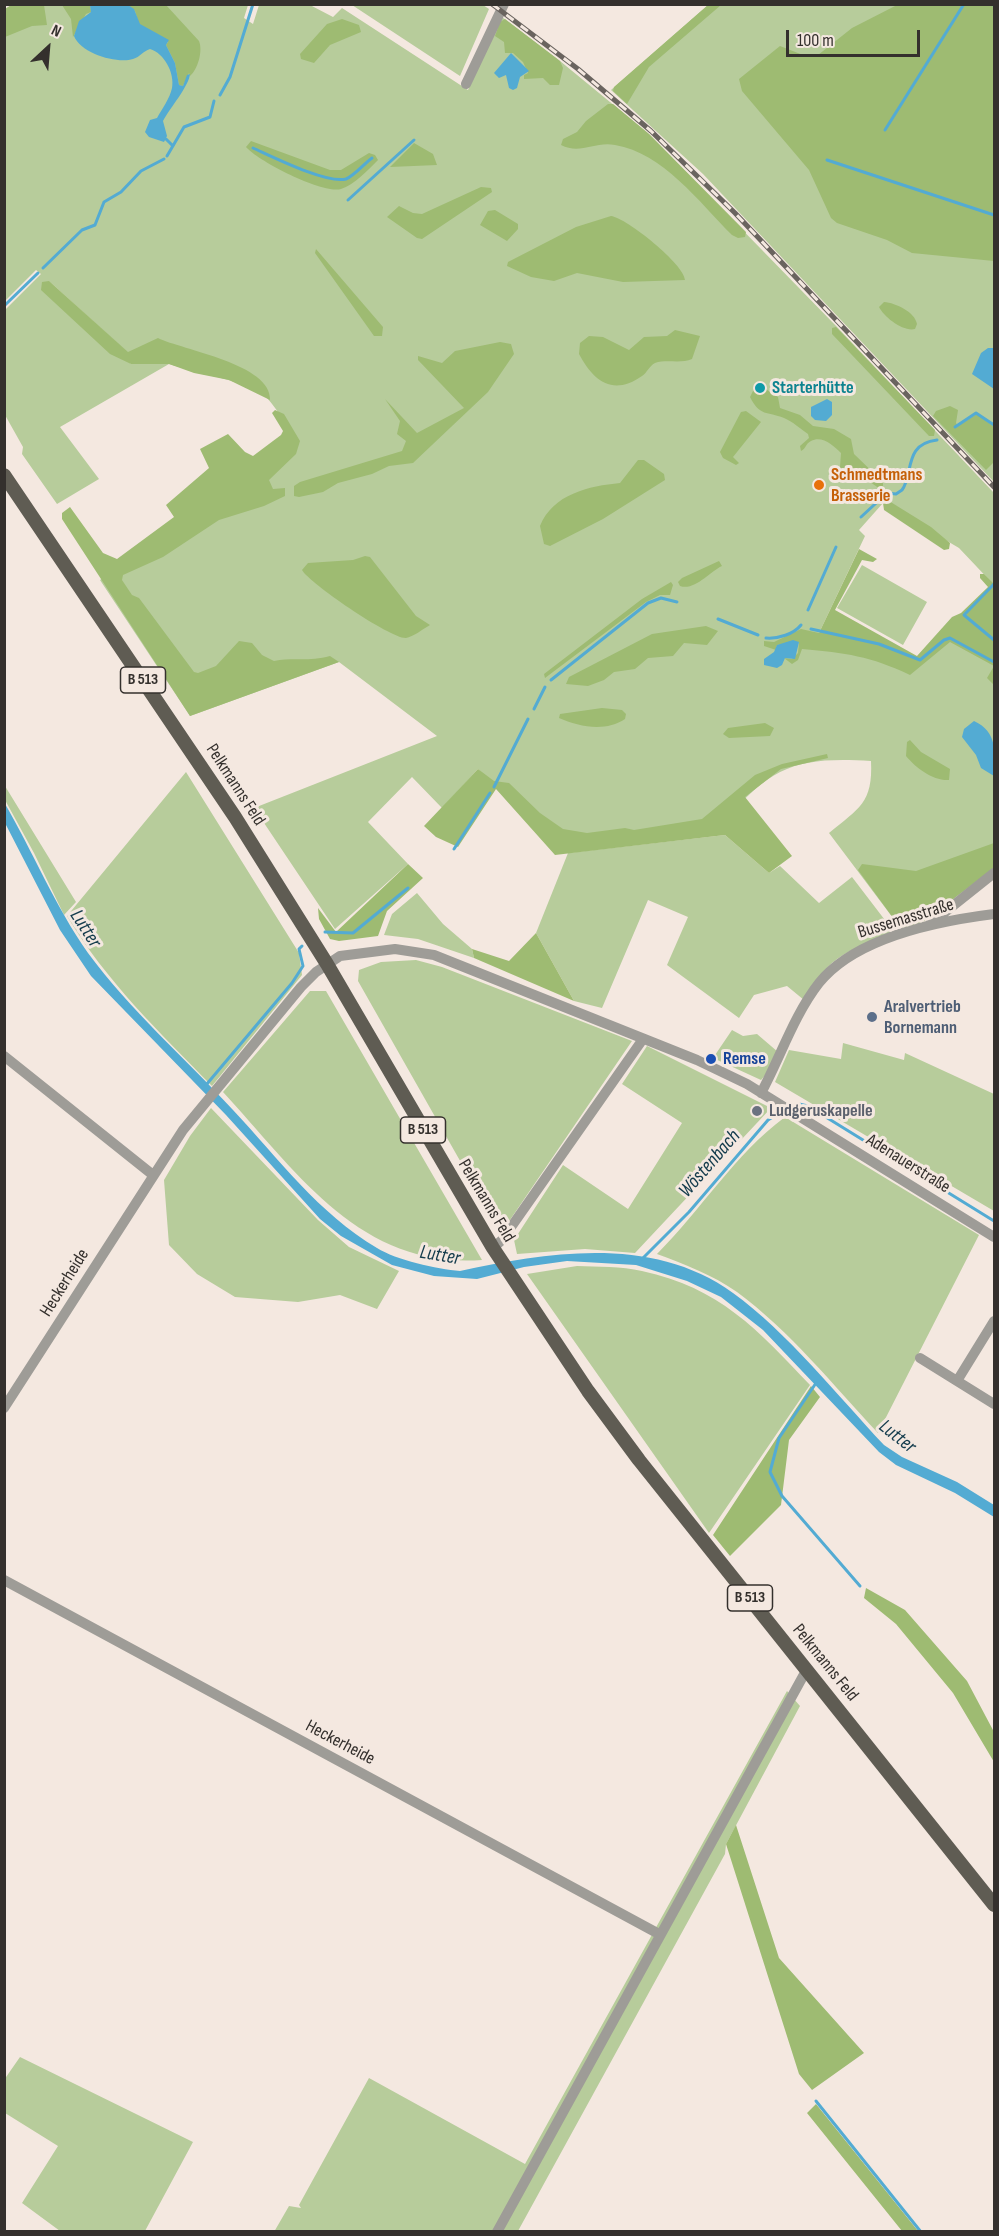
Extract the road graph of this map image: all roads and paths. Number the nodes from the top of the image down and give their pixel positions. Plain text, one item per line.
1 (504, 4) edge
2 (466, 84) dead end
3 (4, 476) edge
4 (994, 873) edge
5 (994, 914) edge
6 (925, 928) junction
7 (327, 964) junction
8 (643, 1039) junction
9 (4, 1056) edge
10 (761, 1093) junction
11 (153, 1175) junction
12 (994, 1236) edge
13 (495, 1252) junction
14 (994, 1321) edge
15 (920, 1358) dead end
16 (957, 1381) junction
17 (994, 1404) edge
18 (4, 1408) edge
19 (4, 1580) edge
20 (807, 1669) junction
21 (994, 1905) edge
22 (659, 1934) junction
23 (496, 2232) edge

1 - 2 street
3 - 7 main road, Pelkmanns Feld / B 513
4 - 6 street
5 - 6 street, Bussemasstraße
6 - 10 street, Bussemasstraße
7 - 8 street, Adenauerstraße
7 - 11 street, Heckerheide
7 - 13 main road, Pelkmanns Feld / B 513
8 - 10 street, Adenauerstraße
8 - 13 street
9 - 11 street
10 - 12 street, Adenauerstraße
11 - 18 street, Heckerheide
13 - 20 main road, Pelkmanns Feld / B 513
14 - 16 street
15 - 16 street
16 - 17 street
19 - 22 street, Heckerheide
20 - 21 main road, Pelkmanns Feld / B 513
20 - 22 street
22 - 23 street

